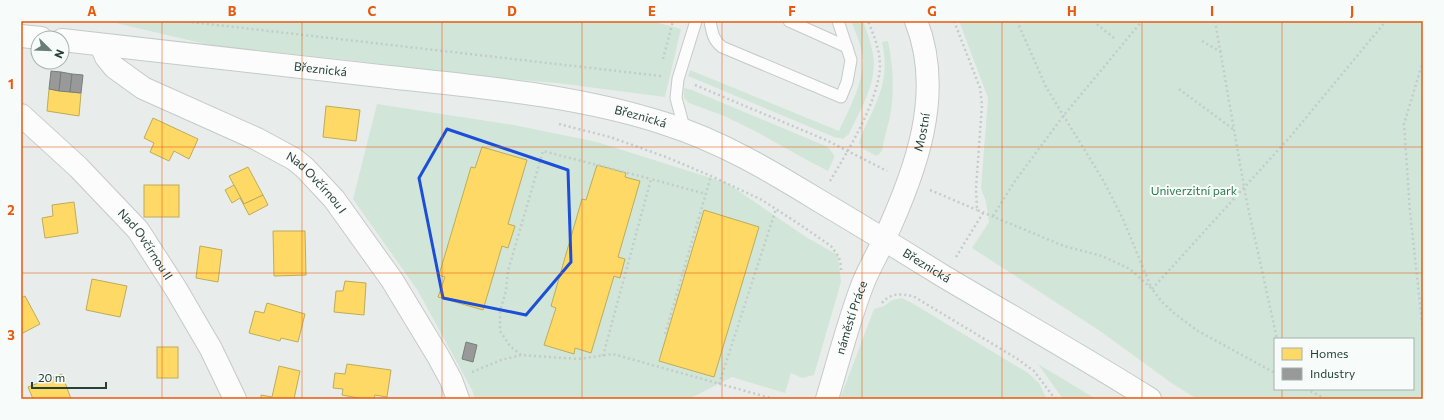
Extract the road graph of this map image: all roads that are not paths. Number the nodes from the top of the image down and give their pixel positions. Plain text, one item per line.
1 (696, 21) edge
2 (710, 21) edge
3 (790, 21) edge
4 (838, 21) edge
5 (916, 21) edge
6 (70, 41) edge
7 (101, 45) junction
8 (847, 47) junction
9 (21, 116) edge
10 (685, 131) junction
11 (885, 239) junction
12 (454, 390) edge
13 (235, 399) edge
14 (827, 399) edge
15 (1150, 399) edge

1 - 10 lane
2 - 8 lane
3 - 8 lane
4 - 8 lane
5 - 11 street, Mostní
6 - 7 street, Březnická
7 - 10 street, Březnická
7 - 12 street, Nad Ovčírnou I
9 - 13 street, Nad Ovčírnou II
10 - 11 street, Březnická
11 - 14 street, náměstí Práce
11 - 15 street, Březnická

